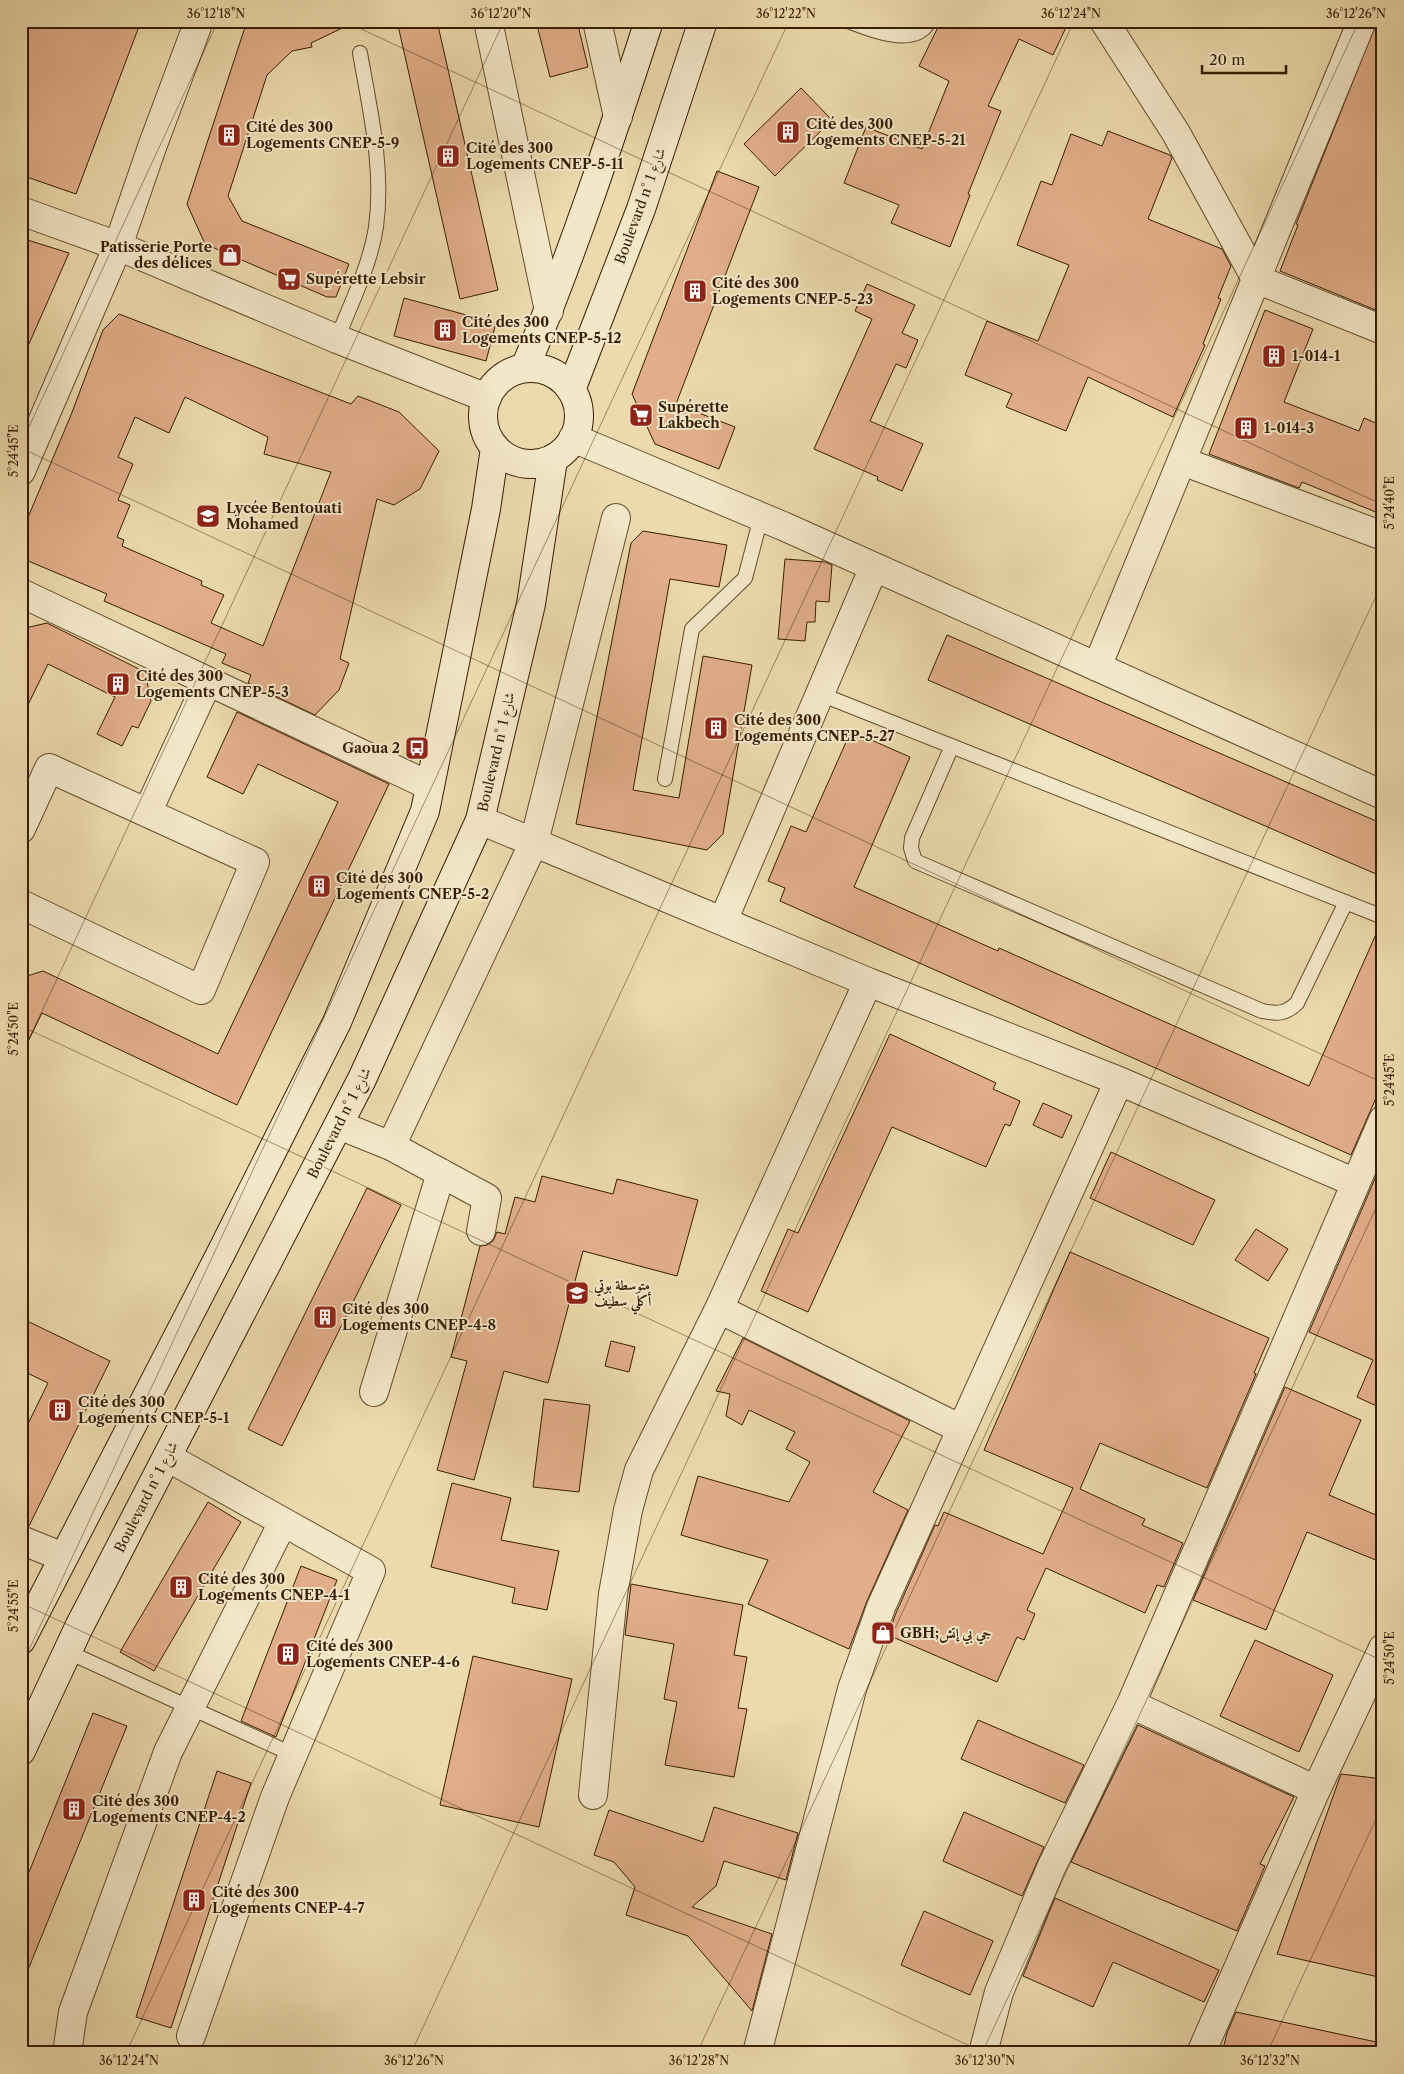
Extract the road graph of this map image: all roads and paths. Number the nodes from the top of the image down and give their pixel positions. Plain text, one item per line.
1 (199, 21) edge
2 (488, 21) edge
3 (597, 21) edge
4 (649, 21) edge
5 (703, 21) edge
6 (848, 21) edge
7 (929, 21) edge
8 (1104, 21) edge
9 (1362, 21) edge
10 (360, 53) dead end
11 (618, 117) junction
12 (21, 211) edge
13 (118, 246) junction
14 (1256, 279) junction
15 (549, 311) junction
16 (1383, 330) edge
17 (337, 339) junction
18 (525, 368) junction
19 (571, 390) junction
20 (487, 398) junction
21 (573, 438) junction
22 (495, 448) junction
23 (553, 460) junction
24 (1182, 461) junction
25 (21, 471) edge
26 (761, 517) junction
27 (616, 518) dead end
28 (1383, 536) edge
29 (874, 567) junction
30 (21, 593) edge
31 (1097, 666) junction
32 (208, 681) junction
33 (820, 694) junction
34 (952, 746) junction
35 (665, 779) dead end
36 (430, 786) junction
37 (1383, 794) edge
38 (147, 812) junction
39 (480, 820) junction
40 (21, 829) edge
41 (534, 842) junction
42 (1346, 902) junction
43 (21, 904) edge
44 (1383, 917) edge
45 (723, 921) junction
46 (868, 982) junction
47 (1119, 1080) junction
48 (1383, 1120) edge
49 (339, 1125) junction
50 (391, 1146) junction
51 (441, 1173) junction
52 (1356, 1183) junction
53 (481, 1230) dead end
54 (719, 1309) junction
55 (374, 1392) dead end
56 (961, 1429) junction
57 (167, 1457) junction
58 (283, 1522) junction
59 (21, 1540) edge
60 (63, 1557) junction
61 (21, 1640) edge
62 (1383, 1648) edge
63 (68, 1652) junction
64 (1131, 1704) junction
65 (190, 1706) junction
66 (21, 1751) edge
67 (292, 1754) junction
68 (1316, 1790) junction
69 (593, 1795) dead end
70 (191, 2036) dead end
71 (67, 2053) edge
72 (757, 2053) edge
73 (983, 2053) edge
74 (1201, 2053) edge

1 - 13 street
2 - 15 street
3 - 11 street
4 - 11 street
5 - 19 street, Boulevard n° شارع 1
6 - 7 lane
8 - 14 street
9 - 14 street
10 - 17 lane
11 - 15 street
12 - 13 street
13 - 17 street
13 - 25 street
14 - 16 street
14 - 24 street
15 - 18 street
17 - 20 street
18 - 19 street
18 - 20 street
19 - 21 street
20 - 22 street
21 - 23 street
21 - 26 street
22 - 23 street
22 - 36 street
23 - 39 street, Boulevard n° شارع 1
24 - 28 street
24 - 31 street
26 - 29 street
26 - 35 lane
27 - 41 street
29 - 31 street
29 - 33 street
30 - 32 street
31 - 37 street
32 - 36 street
32 - 38 street
33 - 34 lane
33 - 45 street
34 - 42 lane
34 - 42 lane
36 - 60 street
38 - 40 street
38 - 43 street
39 - 41 street
39 - 49 street, Boulevard n° شارع 1
41 - 45 street
41 - 50 street
42 - 44 lane
45 - 46 street
46 - 47 street
46 - 54 street
47 - 52 street
47 - 56 street
48 - 52 street
49 - 50 street
49 - 57 street, Boulevard n° شارع 1
50 - 51 street
51 - 53 street
51 - 55 street
52 - 64 street
54 - 56 street
54 - 69 street
56 - 72 street
57 - 58 street
57 - 63 street, Boulevard n° شارع 1
58 - 65 street
58 - 67 street
59 - 60 street
60 - 61 street
62 - 68 street
63 - 65 lane
63 - 66 street, Boulevard n° شارع 1
64 - 68 street
64 - 73 street
65 - 67 lane
65 - 71 street
67 - 70 street
68 - 74 street

